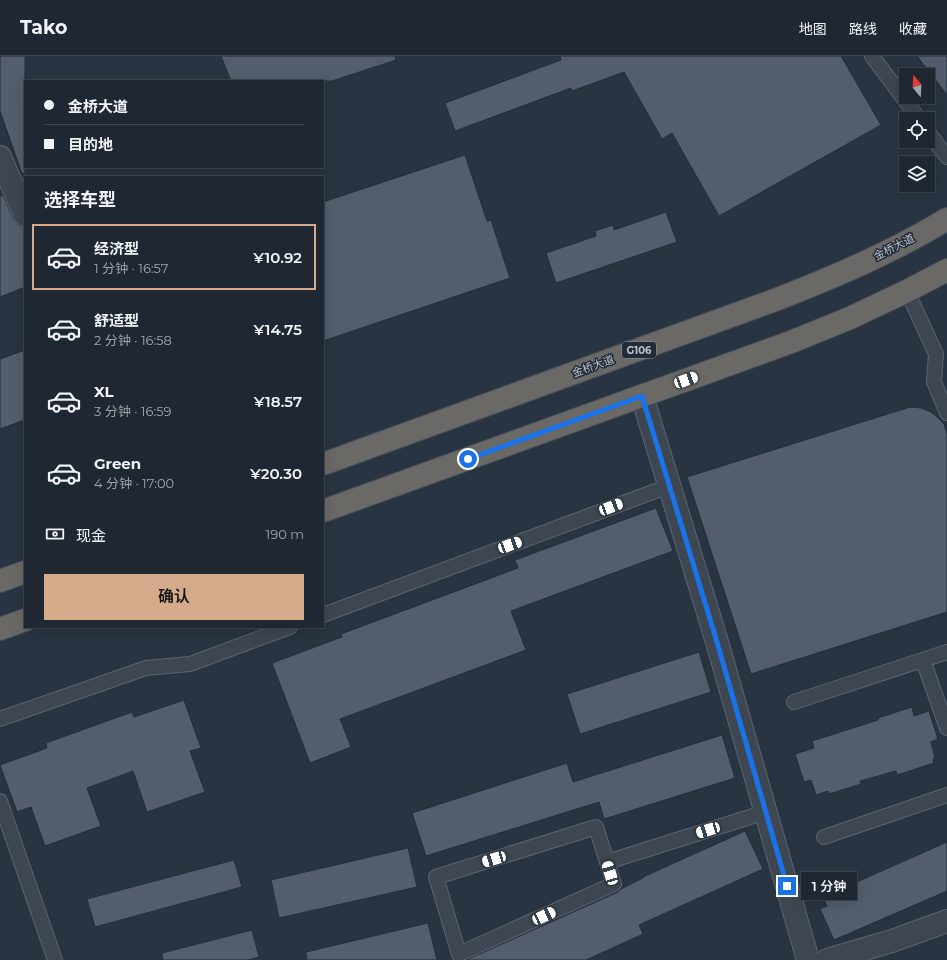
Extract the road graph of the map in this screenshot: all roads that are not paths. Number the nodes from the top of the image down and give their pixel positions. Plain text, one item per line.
1 (872, 56) edge
2 (914, 112) edge
3 (935, 141) edge
4 (0, 157) edge
5 (947, 157) edge
6 (24, 213) edge
7 (947, 219) edge
8 (947, 270) edge
9 (907, 291) junction
10 (642, 396) junction
11 (947, 413) edge
12 (324, 464) edge
13 (669, 486) junction
14 (324, 512) edge
15 (24, 572) edge
16 (0, 581) edge
17 (324, 615) edge
18 (24, 620) edge
19 (287, 628) edge
20 (0, 629) edge
21 (947, 652) edge
22 (923, 660) junction
23 (794, 702) dead end
24 (0, 719) edge
25 (947, 728) edge
26 (947, 795) edge
27 (0, 801) edge
28 (766, 812) junction
29 (824, 837) dead end
30 (607, 862) junction
31 (947, 921) edge
32 (55, 960) edge
33 (808, 960) edge
34 (827, 960) edge

1 - 2 lane
3 - 5 lane
4 - 6 street
7 - 12 highway, 金桥大道 / G106
8 - 9 highway
9 - 10 highway
9 - 11 lane
10 - 13 street
10 - 14 highway
13 - 17 lane
13 - 28 street
15 - 16 highway
18 - 20 highway
19 - 24 lane
21 - 22 lane
22 - 23 lane
22 - 25 lane
26 - 29 lane
27 - 32 lane
28 - 30 lane
28 - 33 street
30 - 30 lane
31 - 34 street

